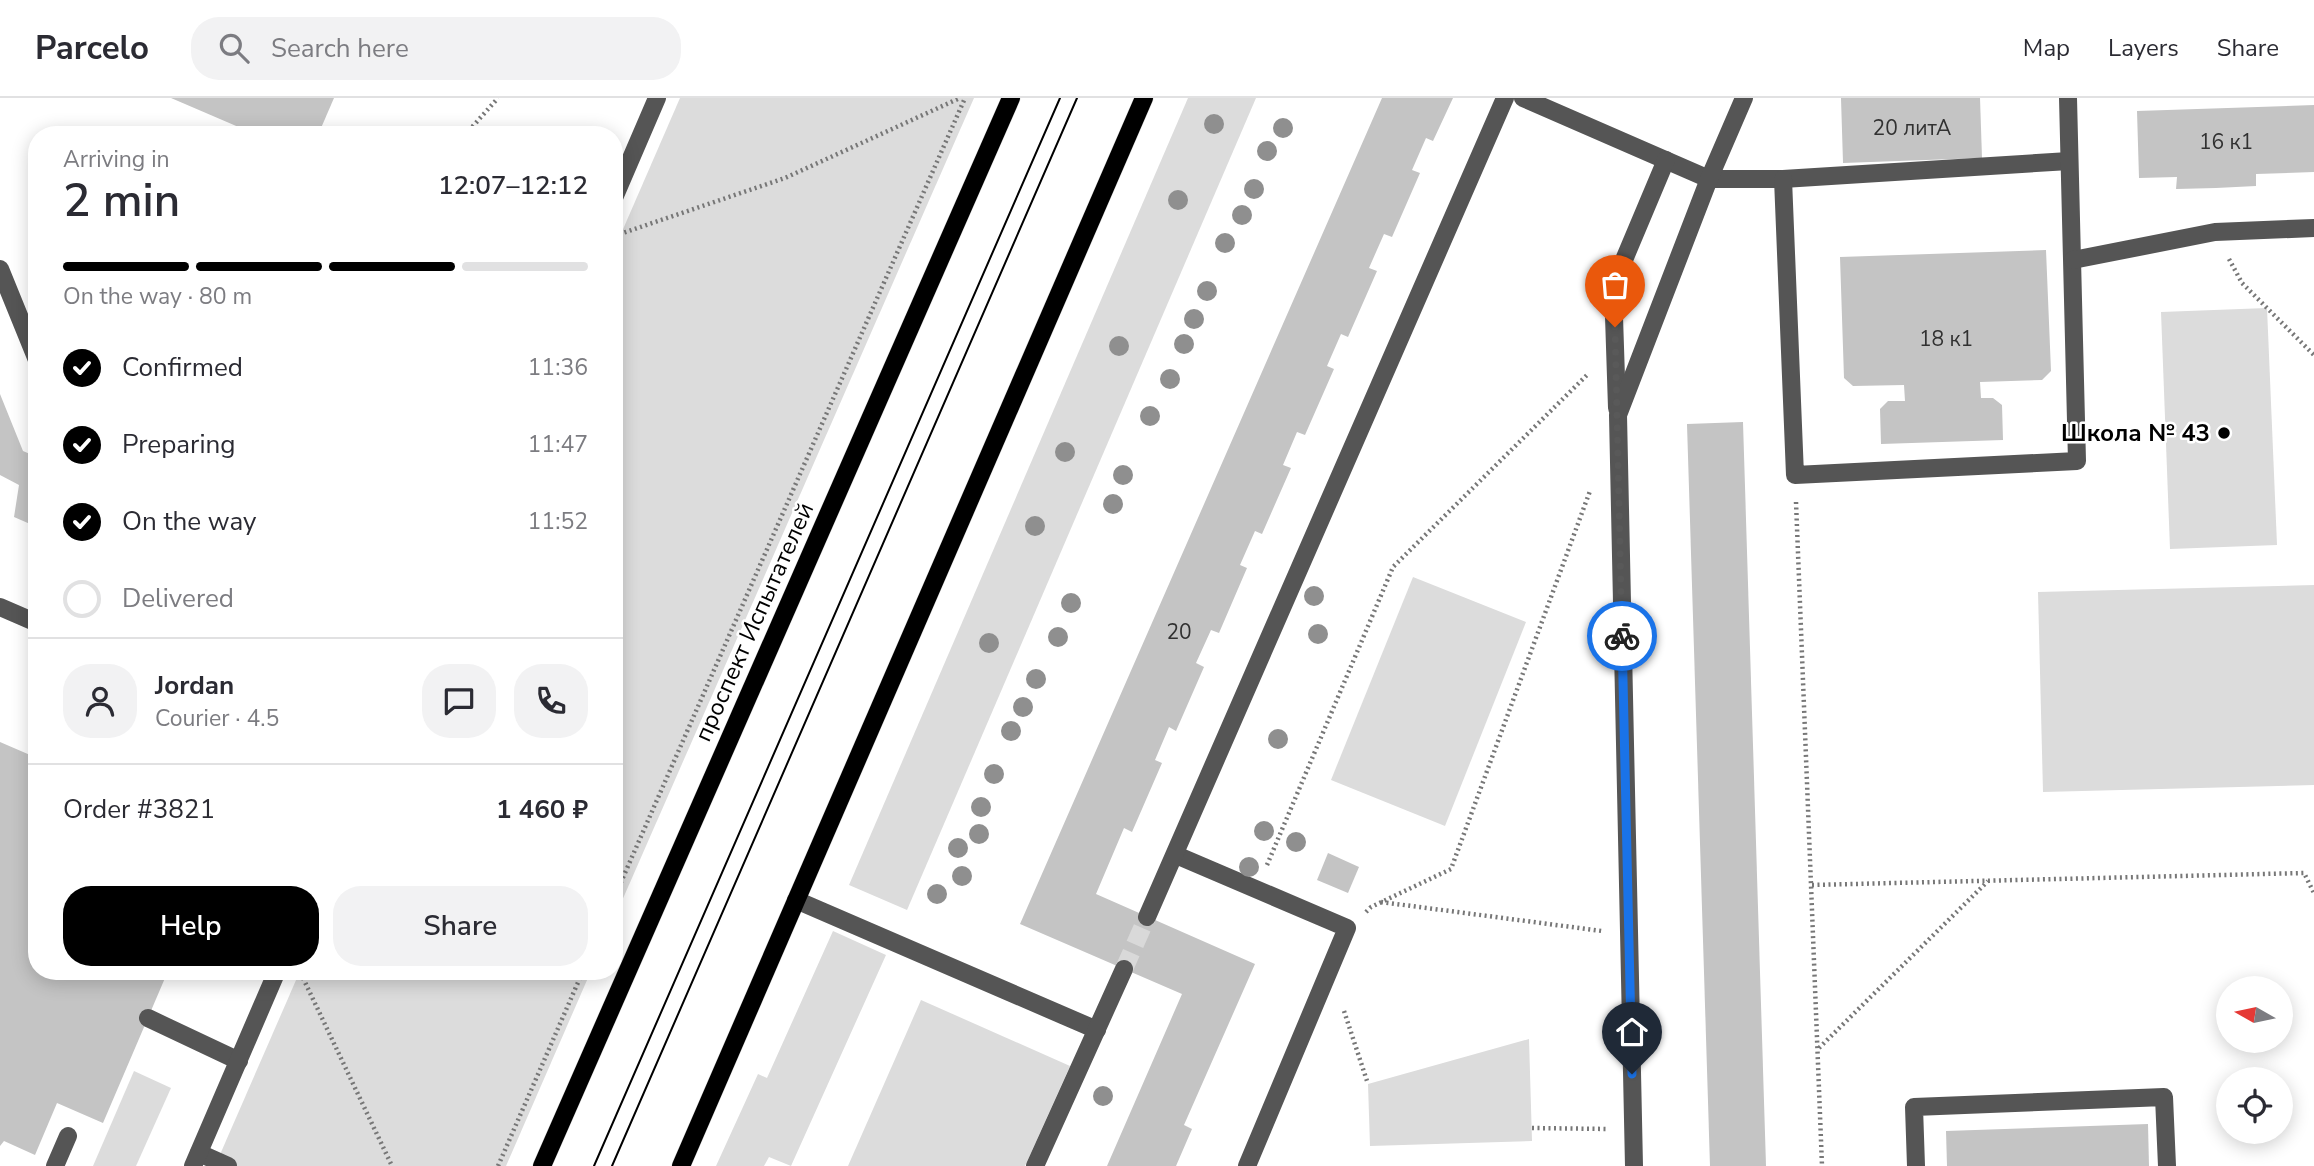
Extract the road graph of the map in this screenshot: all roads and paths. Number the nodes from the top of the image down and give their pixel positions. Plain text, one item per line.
1 (498, 98) edge
2 (657, 98) edge
3 (963, 98) edge
4 (1011, 98) edge
5 (1144, 98) edge
6 (1505, 98) edge
7 (1523, 98) edge
8 (1744, 98) edge
9 (2068, 98) edge
10 (473, 126) edge
11 (1666, 160) junction
12 (2069, 161) junction
13 (623, 177) edge
14 (1709, 178) junction
15 (1783, 180) junction
16 (2314, 229) edge
17 (2215, 232) junction
18 (623, 233) edge
19 (2073, 260) junction
20 (0, 269) edge
21 (28, 338) edge
22 (1616, 348) junction
23 (2314, 355) edge
24 (1618, 415) junction
25 (1795, 475) junction
26 (1594, 481) dead end
27 (0, 607) edge
28 (28, 619) edge
29 (1175, 855) junction
30 (623, 877) edge
31 (1988, 881) junction
32 (1812, 885) junction
33 (1256, 890) junction
34 (2314, 893) edge
35 (796, 900) junction
36 (1380, 902) junction
37 (1147, 917) tunnel mouth
38 (1347, 928) junction
39 (1629, 934) junction
40 (1124, 969) tunnel mouth
41 (1330, 971) junction
42 (274, 980) edge
43 (304, 980) edge
44 (579, 980) edge
45 (148, 1017) dead end
46 (1097, 1030) junction
47 (1818, 1049) junction
48 (239, 1060) junction
49 (1368, 1084) dead end
50 (1532, 1128) dead end
51 (1633, 1129) junction
52 (68, 1136) dead end
53 (196, 1159) edge
54 (55, 1166) edge
55 (228, 1166) edge
56 (392, 1166) edge
57 (498, 1166) edge
58 (542, 1166) edge
59 (681, 1166) edge
60 (1035, 1166) edge
61 (1247, 1166) edge
62 (1634, 1166) edge
63 (1822, 1166) edge
64 (1916, 1166) edge
65 (2167, 1166) edge

1 - 10 path
2 - 13 street
3 - 18 path
3 - 30 path
4 - 58 main road, проспект Испытателей
5 - 35 main road
6 - 29 street
7 - 11 street
8 - 14 street
9 - 12 street
11 - 14 street
11 - 22 street
12 - 15 street
12 - 19 street
14 - 15 street
14 - 24 street
15 - 25 street
16 - 17 street
17 - 19 street
17 - 23 path
19 - 25 street
20 - 21 street
22 - 24 street
22 - 33 path
24 - 39 street
25 - 32 path
26 - 36 path
27 - 28 street
29 - 33 street
29 - 37 street
31 - 32 path
31 - 34 path
31 - 47 path
32 - 47 path
33 - 38 street
35 - 46 street
35 - 59 main road
36 - 38 path
36 - 39 path
38 - 41 street
39 - 51 street
40 - 46 street
41 - 49 path
41 - 61 street
42 - 48 street
43 - 56 path
44 - 57 path
45 - 48 street
46 - 60 street
47 - 63 path
48 - 53 street
50 - 51 path
51 - 62 street
52 - 54 street
53 - 55 street
64 - 65 street

